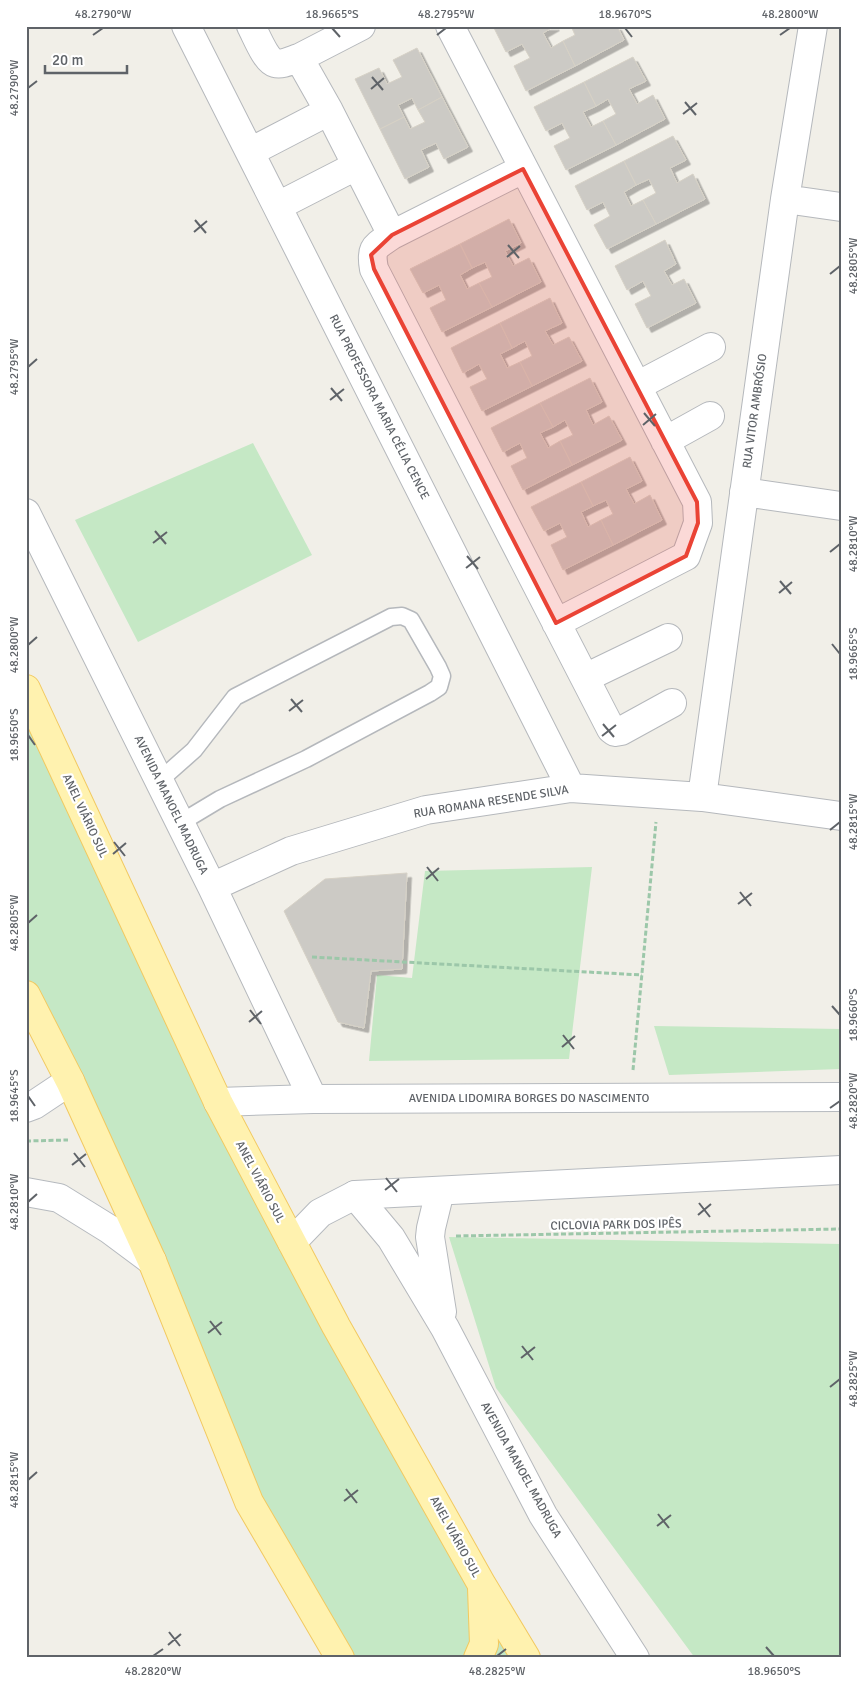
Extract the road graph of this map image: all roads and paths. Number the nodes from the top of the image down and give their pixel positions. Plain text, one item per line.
1 (186, 26) edge
2 (251, 26) edge
3 (361, 26) edge
4 (450, 26) edge
5 (813, 26) edge
6 (299, 58) junction
7 (329, 111) junction
8 (250, 152) junction
9 (356, 166) junction
10 (524, 169) junction
11 (785, 199) junction
12 (278, 206) junction
13 (841, 207) edge
14 (392, 235) junction
15 (711, 346) dead end
16 (637, 386) junction
17 (710, 416) dead end
18 (665, 441) junction
19 (744, 492) junction
20 (841, 506) edge
21 (26, 513) edge
22 (556, 623) junction
23 (668, 638) dead end
24 (585, 678) junction
25 (26, 689) edge
26 (672, 703) dead end
27 (159, 780) junction
28 (571, 788) junction
29 (658, 794) junction
30 (702, 797) junction
31 (841, 816) edge
32 (180, 823) junction
33 (212, 887) junction
34 (312, 958) dead end
35 (642, 975) junction
36 (26, 995) edge
37 (70, 1080) junction
38 (841, 1097) edge
39 (631, 1098) junction
40 (313, 1099) junction
41 (218, 1102) junction
42 (26, 1108) edge
43 (97, 1139) junction
44 (26, 1141) edge
45 (841, 1170) edge
46 (440, 1191) junction
47 (26, 1192) edge
48 (355, 1195) junction
49 (841, 1229) edge
50 (430, 1237) junction
51 (292, 1242) junction
52 (152, 1261) junction
53 (444, 1328) junction
54 (482, 1585) junction
55 (340, 1658) edge
56 (478, 1658) edge
57 (526, 1658) edge
58 (635, 1658) edge

1 - 8 street, RUA PROFESSORA MARIA CÉLIA CENCE
2 - 6 street
3 - 6 street
4 - 10 street
5 - 11 street, RUA VITOR AMBRÓSIO
6 - 7 street
7 - 8 street
7 - 9 street
8 - 12 street, RUA PROFESSORA MARIA CÉLIA CENCE
9 - 12 street
9 - 14 street
10 - 14 street
10 - 16 street
11 - 13 street
11 - 19 street, RUA VITOR AMBRÓSIO
12 - 28 street, RUA PROFESSORA MARIA CÉLIA CENCE
14 - 22 street
15 - 16 street
16 - 18 street
17 - 18 street
18 - 22 street
19 - 20 street
19 - 30 street, RUA VITOR AMBRÓSIO
21 - 27 street, AVENIDA MANOEL MADRUGA
22 - 24 street
23 - 24 street
24 - 26 street
25 - 41 main road, ANEL VIÁRIO SUL
27 - 32 street, AVENIDA MANOEL MADRUGA
27 - 32 lane
28 - 29 street, RUA ROMANA RESENDE SILVA
28 - 33 street, RUA ROMANA RESENDE SILVA
29 - 30 street, RUA ROMANA RESENDE SILVA
29 - 35 path
30 - 31 street, RUA ROMANA RESENDE SILVA
32 - 33 street, AVENIDA MANOEL MADRUGA
33 - 40 street, AVENIDA MANOEL MADRUGA
34 - 35 path
35 - 39 path
36 - 37 main road
37 - 42 street
37 - 43 main road
38 - 39 street, AVENIDA LIDOMIRA BORGES DO NASCIMENTO
39 - 40 street, AVENIDA LIDOMIRA BORGES DO NASCIMENTO
40 - 41 street, AVENIDA LIDOMIRA BORGES DO NASCIMENTO
41 - 51 main road, ANEL VIÁRIO SUL
43 - 44 path
43 - 52 main road
45 - 46 street
46 - 48 street
46 - 50 street, AVENIDA MANOEL MADRUGA
47 - 52 street
48 - 51 street
48 - 53 street, AVENIDA MANOEL MADRUGA
49 - 50 path, CICLOVIA PARK DOS IPÊS
50 - 53 street, AVENIDA MANOEL MADRUGA
51 - 54 main road, ANEL VIÁRIO SUL
52 - 55 main road
53 - 58 street, AVENIDA MANOEL MADRUGA
54 - 56 main road
54 - 57 main road, ANEL VIÁRIO SUL

